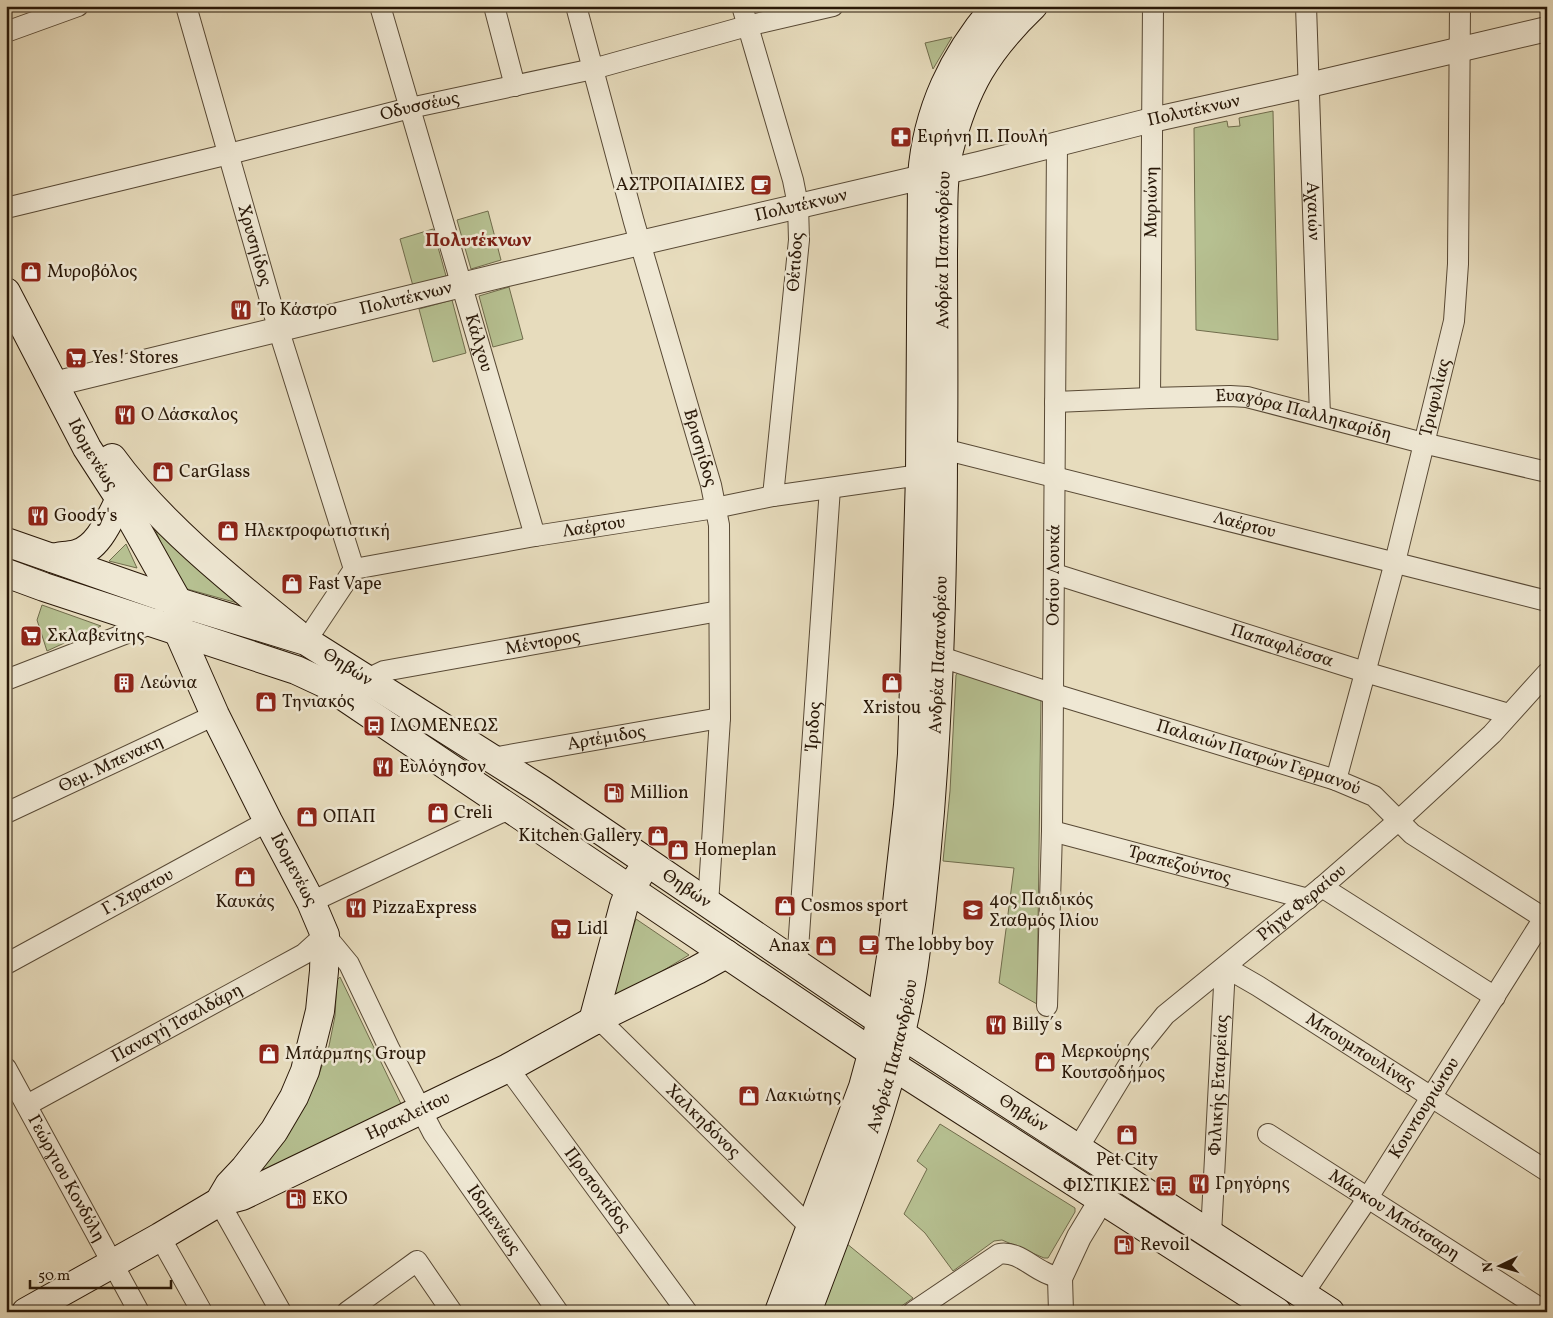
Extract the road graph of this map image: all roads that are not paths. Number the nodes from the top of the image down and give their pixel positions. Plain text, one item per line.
1 (78, 6) edge
2 (186, 6) edge
3 (380, 6) edge
4 (494, 6) edge
5 (576, 6) edge
6 (742, 6) edge
7 (833, 6) edge
8 (996, 6) edge
9 (1033, 6) edge
10 (1153, 6) edge
11 (1306, 6) edge
12 (1460, 6) edge
13 (44, 12) edge
14 (747, 26) junction
15 (1547, 29) edge
16 (6, 32) edge
17 (1460, 49) junction
18 (593, 69) junction
19 (1309, 85) junction
20 (515, 86) junction
21 (410, 108) junction
22 (1152, 120) junction
23 (1057, 144) junction
24 (229, 154) junction
25 (934, 174) junction
26 (798, 205) junction
27 (6, 208) edge
28 (640, 243) junction
29 (461, 286) junction
30 (6, 292) edge
31 (279, 330) junction
32 (54, 384) junction
33 (1150, 398) junction
34 (1055, 402) junction
35 (68, 408) junction
36 (1320, 416) junction
37 (1423, 444) junction
38 (943, 449) junction
39 (1547, 472) edge
40 (920, 475) junction
41 (1054, 478) junction
42 (830, 488) junction
43 (773, 496) junction
44 (120, 499) junction
45 (715, 508) junction
46 (535, 536) junction
47 (6, 542) edge
48 (52, 558) junction
49 (1395, 562) junction
50 (354, 569) junction
51 (6, 573) edge
52 (1055, 574) junction
53 (1547, 601) edge
54 (178, 602) junction
55 (719, 611) junction
56 (166, 627) junction
57 (306, 641) junction
58 (938, 656) junction
59 (1365, 672) junction
60 (1547, 673) edge
61 (367, 679) junction
62 (6, 680) edge
63 (1054, 694) junction
64 (215, 714) junction
65 (1509, 714) junction
66 (720, 718) junction
67 (492, 758) junction
68 (1336, 780) junction
69 (512, 810) junction
70 (6, 813) edge
71 (1398, 820) junction
72 (268, 821) junction
73 (1052, 831) junction
74 (646, 862) junction
75 (630, 890) junction
76 (1315, 893) junction
77 (311, 902) junction
78 (708, 904) junction
79 (1545, 919) edge
80 (325, 936) junction
81 (726, 954) junction
82 (6, 964) edge
83 (797, 964) junction
84 (1224, 967) junction
85 (1496, 997) junction
86 (1047, 1006) dead end
87 (593, 1021) junction
88 (891, 1027) junction
89 (883, 1059) junction
90 (6, 1068) edge
91 (508, 1068) junction
92 (1432, 1097) junction
93 (27, 1105) junction
94 (421, 1110) junction
95 (1268, 1134) dead end
96 (1078, 1148) junction
97 (1547, 1171) edge
98 (1102, 1199) junction
99 (1367, 1199) junction
100 (218, 1202) junction
101 (810, 1227) junction
102 (1211, 1234) junction
103 (160, 1237) junction
104 (113, 1263) junction
105 (1060, 1278) junction
106 (1303, 1294) junction
107 (39, 1309) edge
108 (139, 1312) edge
109 (202, 1312) edge
110 (281, 1312) edge
111 (347, 1312) edge
112 (452, 1312) edge
113 (558, 1312) edge
114 (687, 1312) edge
115 (779, 1312) edge
116 (807, 1312) edge
117 (913, 1312) edge
118 (1061, 1312) edge
119 (1277, 1312) edge
120 (1330, 1312) edge
121 (1546, 1312) edge

1 - 13 street
2 - 24 street, Χρυσηίδος
3 - 21 street, Κάλχου
4 - 20 street
5 - 18 street, Βρισηίδος
6 - 14 street, Θέτιδος
7 - 14 street, Οδυσσέως
8 - 25 main road, Ανδρέα Παπανδρέου
9 - 25 main road, Ανδρέα Παπανδρέου
10 - 22 street, Μυριώνη
11 - 19 street, Αχαιών
12 - 17 street, Τριφυλίας
13 - 16 street
14 - 18 street, Οδυσσέως
14 - 26 street, Θέτιδος
15 - 17 street, Πολυτέκνων
17 - 19 street, Πολυτέκνων
17 - 37 street, Τριφυλίας
18 - 20 street, Οδυσσέως
18 - 28 street, Βρισηίδος
19 - 22 street, Πολυτέκνων
19 - 36 street, Αχαιών
20 - 21 street, Οδυσσέως
21 - 24 street, Οδυσσέως
21 - 29 street, Κάλχου
22 - 23 street, Πολυτέκνων
22 - 33 street, Μυριώνη
23 - 25 street, Πολυτέκνων
23 - 34 street, Οσίου Λουκά
24 - 27 street, Οδυσσέως
24 - 31 street, Χρυσηίδος
25 - 26 street, Πολυτέκνων
25 - 38 main road, Ανδρέα Παπανδρέου
25 - 40 main road, Ανδρέα Παπανδρέου
26 - 28 street, Πολυτέκνων
26 - 43 street, Θέτιδος
28 - 29 street, Πολυτέκνων
28 - 45 street, Βρισηίδος
29 - 31 street, Πολυτέκνων
29 - 46 street, Κάλχου
30 - 32 main road, Ιδομενέως
31 - 32 street, Πολυτέκνων
31 - 50 street, Χρυσηίδος
32 - 35 main road, Ιδομενέως
33 - 34 street, Ευαγόρα Παλληκαρίδη
33 - 36 street, Ευαγόρα Παλληκαρίδη
34 - 41 street, Οσίου Λουκά
35 - 44 main road, Ιδομενέως
35 - 57 main road, Ιδομενέως
36 - 37 street, Ευαγόρα Παλληκαρίδη
37 - 39 street, Ευαγόρα Παλληκαρίδη
37 - 49 street, Τριφυλίας
38 - 41 street, Λαέρτου
38 - 58 main road, Ανδρέα Παπανδρέου
40 - 42 street, Λαέρτου
40 - 88 main road, Ανδρέα Παπανδρέου
41 - 49 street, Λαέρτου
41 - 52 street, Οσίου Λουκά
42 - 43 street, Λαέρτου
42 - 83 street, Ίριδος
43 - 45 street, Λαέρτου
44 - 48 main road
44 - 54 main road, Ιδομενέως
45 - 46 street, Λαέρτου
45 - 55 street, Βρισηίδος
46 - 50 street, Λαέρτου
47 - 48 main road, Θηβών
48 - 54 main road, Θηβών
49 - 53 street, Λαέρτου
49 - 59 street, Τριφυλίας
50 - 57 street
51 - 56 main road, Θηβών
52 - 59 street, Παπαφλέσσα
52 - 63 street, Οσίου Λουκά
54 - 56 main road, Ιδομενέως
54 - 57 main road, Θηβών
55 - 61 street, Μέντορος
55 - 66 street, Βρισηίδος
56 - 62 street
56 - 64 main road, Ιδομενέως
56 - 69 main road, Θηβών
57 - 61 main road, Θηβών
58 - 63 street, Παλαιών Πατρών Γερμανού
58 - 88 main road, Ανδρέα Παπανδρέου
59 - 65 street, Παπαφλέσσα
59 - 68 street, Τριφυλίας
60 - 65 street, Ρήγα Φεραίου
61 - 67 main road, Θηβών
63 - 68 street, Παλαιών Πατρών Γερμανού
63 - 73 street, Οσίου Λουκά
64 - 70 street, Θεμ. Μπενακη
64 - 72 main road, Ιδομενέως
65 - 71 street, Ρήγα Φεραίου
66 - 67 street, Αρτέμιδος
66 - 78 street, Βρισηίδος
67 - 74 main road, Θηβών
68 - 71 street, Παλαιών Πατρών Γερμανού
69 - 75 main road, Θηβών
69 - 77 street
71 - 76 street, Ρήγα Φεραίου
71 - 79 street, Παλαιών Πατρών Γερμανού
72 - 77 main road, Ιδομενέως
72 - 82 street, Γ. Στρατου
73 - 76 street, Τραπεζούντος
73 - 86 street, Οσίου Λουκά
74 - 75 main road
74 - 78 main road, Θηβών
75 - 81 main road, Θηβών
75 - 87 main road
76 - 84 street, Ρήγα Φεραίου
76 - 85 street, Τραπεζούντος
77 - 80 main road, Ιδομενέως
78 - 83 main road, Θηβών
79 - 85 street, Κουντουριώτου
80 - 93 street, Παναγή Τσαλδάρη
80 - 94 street, Ιδομενέως
80 - 100 main road
81 - 87 main road, Ηρακλείτου
81 - 89 main road, Θηβών
83 - 88 main road, Θηβών
84 - 92 street, Μπουμπουλίνας
84 - 96 street, Ρήγα Φεραίου
84 - 102 street, Φιλικής Εταιρείας
85 - 92 street, Κουντουριώτου
87 - 91 main road, Ηρακλείτου
87 - 101 street, Χαλκηδόνος
88 - 89 main road, Ανδρέα Παπανδρέου
88 - 96 main road, Θηβών
89 - 98 main road, Θηβών
89 - 101 main road, Ανδρέα Παπανδρέου
89 - 116 main road, Ανδρέα Παπανδρέου
90 - 93 street, Γεώργιου Κονδύλη
91 - 94 main road, Ηρακλείτου
91 - 114 street, Προποντίδος
92 - 97 street, Μπουμπουλίνας
92 - 99 street, Κουντουριώτου
93 - 104 street, Γεώργιου Κονδύλη
94 - 100 main road, Ηρακλείτου
94 - 113 street, Ιδομενέως
95 - 99 street, Μάρκου Μπότσαρη
96 - 102 main road, Θηβών
98 - 105 street
98 - 119 main road, Θηβών
99 - 106 street, Κουντουριώτου
99 - 121 street, Μάρκου Μπότσαρη
100 - 103 main road
100 - 110 street
101 - 115 main road, Ανδρέα Παπανδρέου
102 - 106 main road, Θηβών
103 - 104 main road
103 - 109 street
104 - 107 main road
104 - 108 street, Γεώργιου Κονδύλη
105 - 117 street
105 - 118 street
106 - 120 main road, Θηβών
111 - 112 street

